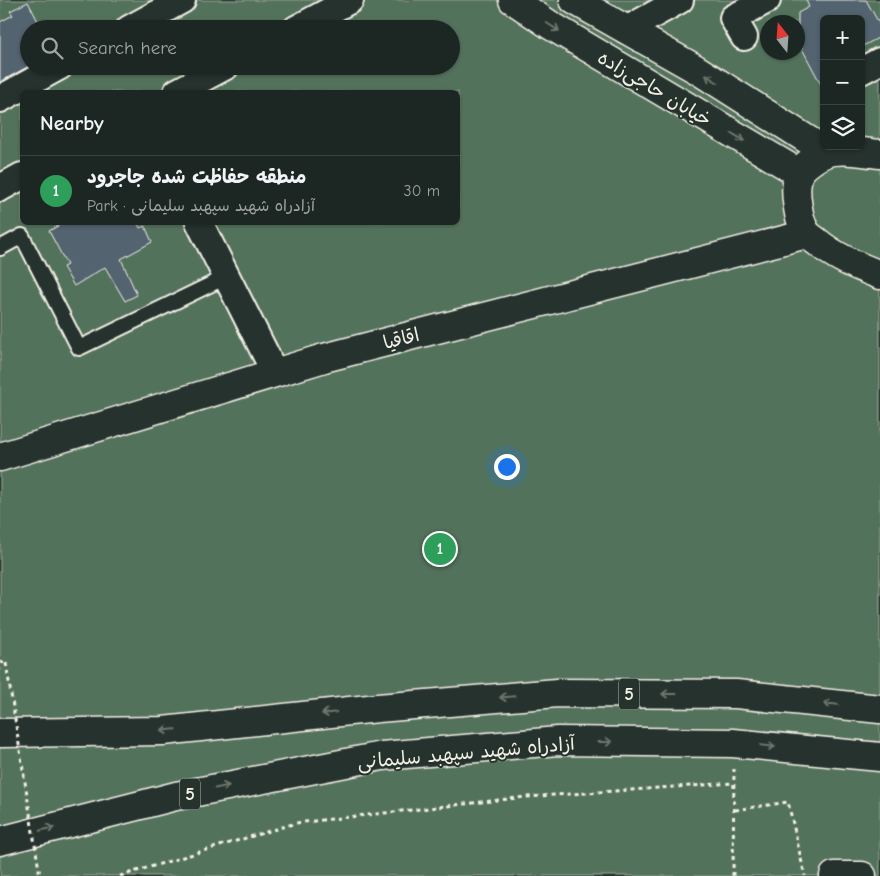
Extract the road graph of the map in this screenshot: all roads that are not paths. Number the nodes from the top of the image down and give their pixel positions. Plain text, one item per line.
1 (182, 0) edge
2 (350, 0) edge
3 (513, 0) edge
4 (574, 0) edge
5 (680, 0) edge
6 (767, 0) edge
7 (145, 20) edge
8 (313, 20) edge
9 (626, 30) junction
10 (744, 37) dead end
11 (880, 61) edge
12 (865, 70) edge
13 (43, 75) edge
14 (209, 75) edge
15 (182, 90) edge
16 (0, 98) edge
17 (827, 152) junction
18 (880, 154) edge
19 (799, 173) junction
20 (20, 177) edge
21 (0, 188) edge
22 (200, 225) edge
23 (807, 234) junction
24 (0, 248) edge
25 (880, 275) edge
26 (226, 277) junction
27 (267, 357) dead end
28 (0, 457) edge
29 (880, 709) edge
30 (0, 733) edge
31 (880, 757) edge
32 (0, 841) edge
33 (834, 876) edge
34 (862, 876) edge

1 - 7 street
2 - 8 street
3 -> 19 main road, خیابان حاجی‌زاده
4 - 9 main road, خیابان حاجی‌زاده
5 - 9 street
6 - 10 street
17 -> 9 main road, خیابان حاجی‌زاده
11 - 12 street
13 - 16 street
14 - 15 street
17 - 18 main road
17 - 19 main road
19 - 23 main road
20 - 21 street
22 - 26 street
23 - 25 main road
23 - 28 main road, اقاقیا
24 - 26 lane
26 - 27 street
29 -> 30 main road, 5
32 -> 31 main road, آزادراه شهید سپهبد سلیمانی / 5
33 - 34 main road

